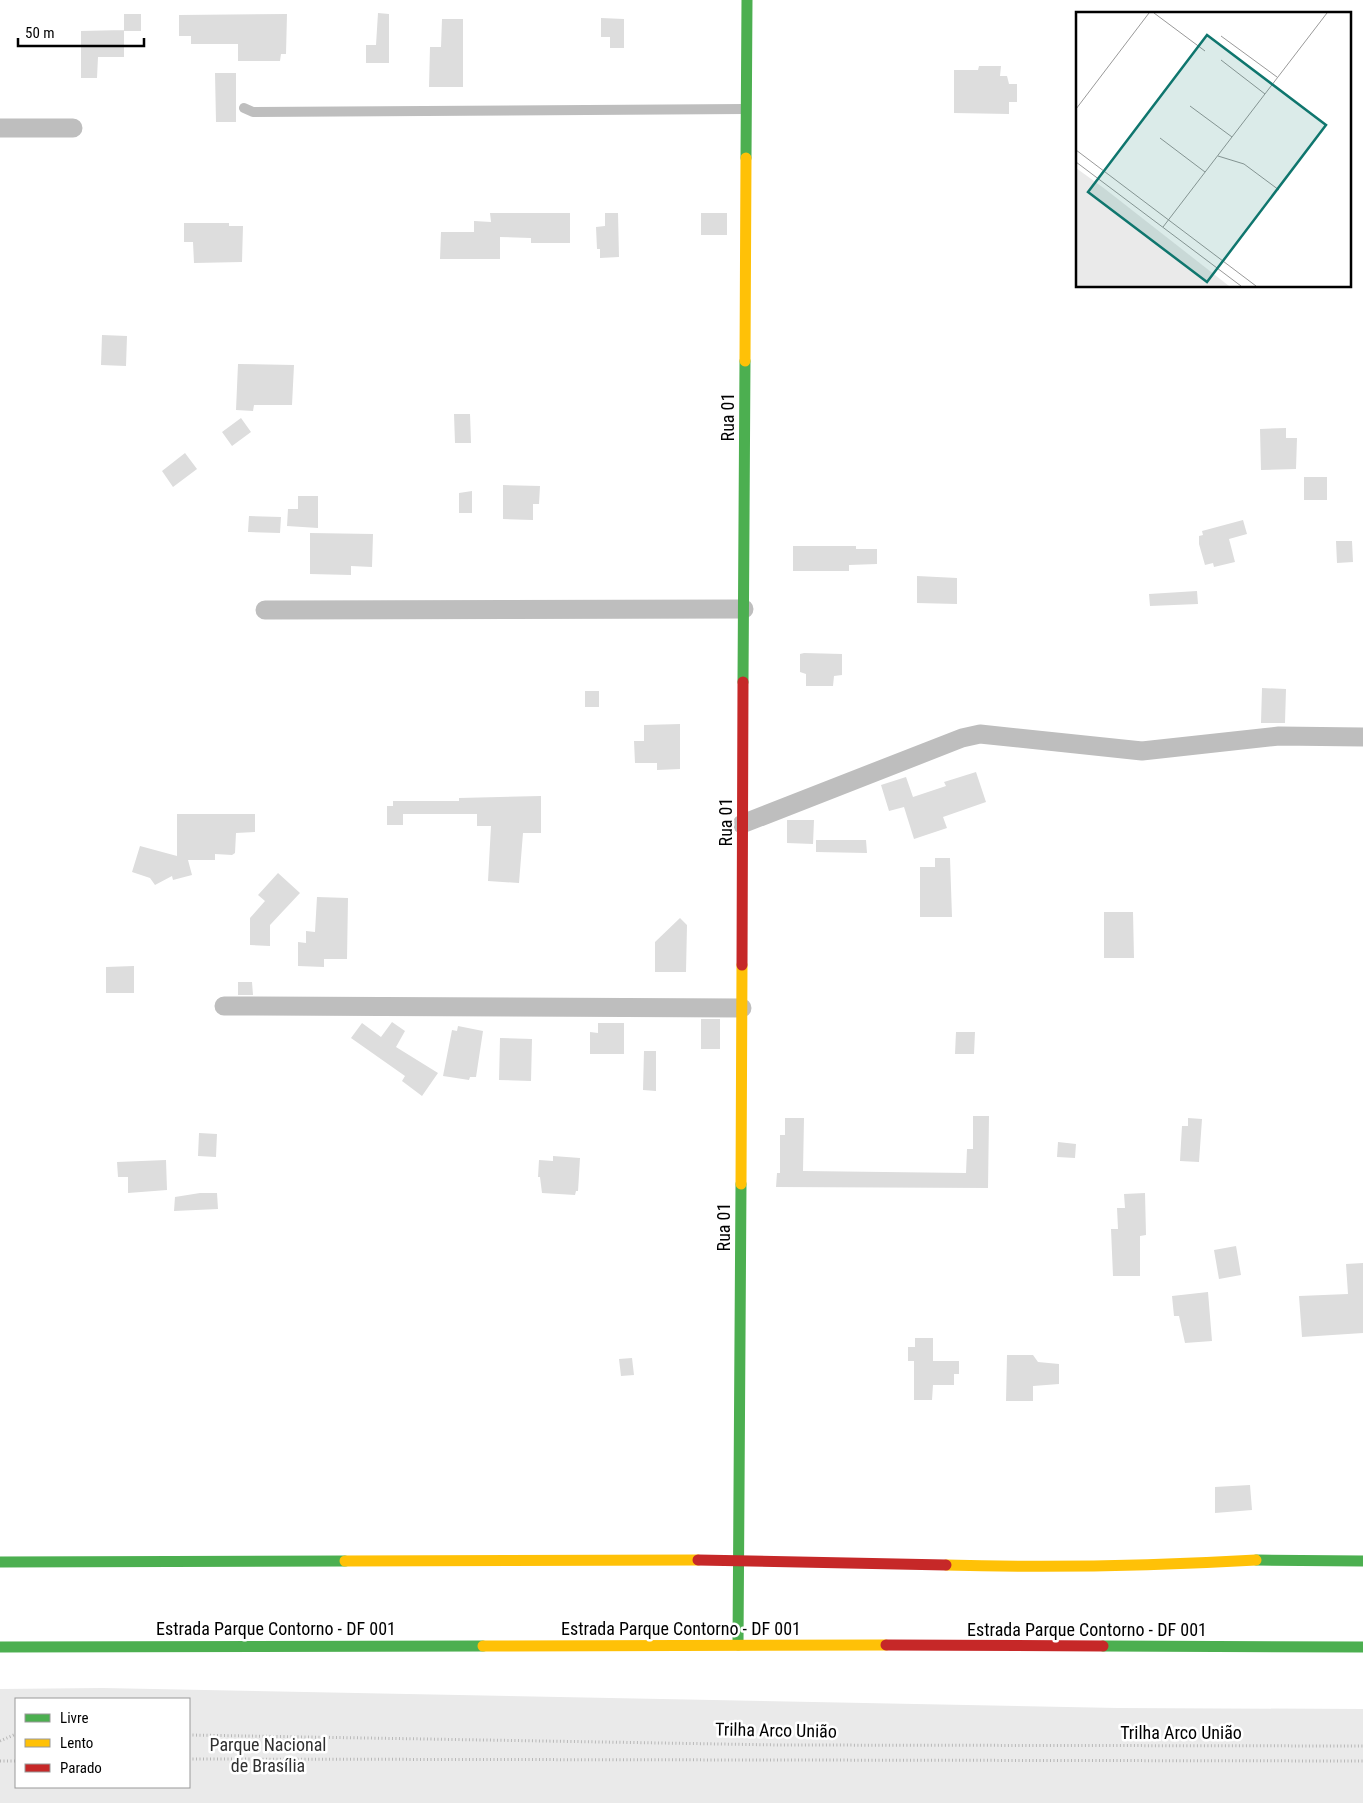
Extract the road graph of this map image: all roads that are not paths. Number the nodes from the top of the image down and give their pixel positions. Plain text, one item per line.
1 (747, 0) edge
2 (244, 108) dead end
3 (746, 109) junction
4 (0, 128) edge
5 (73, 128) dead end
6 (744, 609) junction
7 (265, 610) dead end
8 (1363, 737) edge
9 (742, 824) junction
10 (224, 1006) dead end
11 (742, 1008) junction
12 (738, 1560) junction
13 (1363, 1561) edge
14 (0, 1562) edge
15 (738, 1645) junction
16 (0, 1647) edge
17 (1363, 1647) edge

1 - 3 street, Rua 01
2 - 3 lane
3 - 6 street, Rua 01
4 - 5 street
6 - 7 street
6 - 9 street, Rua 01
8 - 9 street
9 - 11 street, Rua 01
10 - 11 street
11 - 12 street, Rua 01
12 - 13 street
12 - 14 street
12 - 15 street, Rua 01
15 - 16 street, Estrada Parque Contorno - DF 001
15 - 17 street, Estrada Parque Contorno - DF 001

